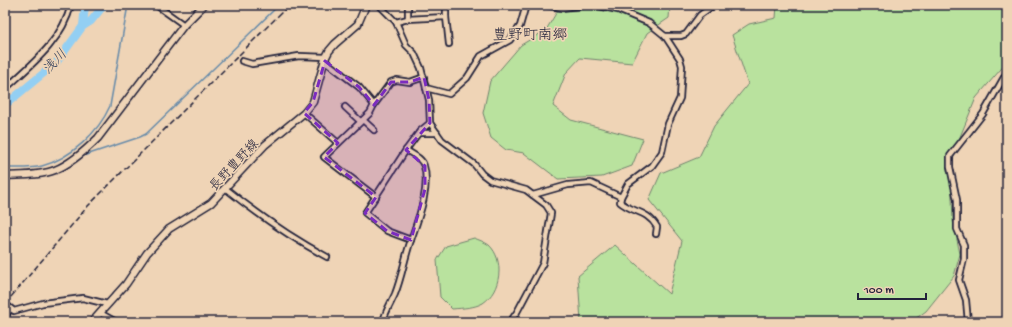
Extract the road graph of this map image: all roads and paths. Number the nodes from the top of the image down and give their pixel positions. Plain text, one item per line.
1 (71, 5) edge
2 (156, 5) edge
3 (204, 5) edge
4 (366, 5) edge
5 (379, 5) edge
6 (408, 5) edge
7 (446, 5) edge
8 (526, 5) edge
9 (547, 5) edge
10 (585, 5) edge
11 (594, 5) edge
12 (714, 5) edge
13 (446, 17) junction
14 (408, 19) junction
15 (396, 22) junction
16 (184, 26) junction
17 (666, 36) junction
18 (449, 44) dead end
19 (325, 59) junction
20 (242, 61) dead end
21 (1007, 72) edge
22 (424, 77) junction
23 (426, 88) junction
24 (5, 89) edge
25 (374, 105) junction
26 (345, 106) dead end
27 (304, 113) junction
28 (362, 120) junction
29 (430, 123) junction
30 (374, 130) dead end
31 (419, 133) junction
32 (437, 133) junction
33 (338, 143) junction
34 (406, 150) junction
35 (5, 176) edge
36 (225, 188) junction
37 (533, 195) junction
38 (376, 197) junction
39 (621, 197) junction
40 (656, 234) dead end
41 (411, 240) junction
42 (326, 258) dead end
43 (5, 304) edge
44 (107, 304) junction
45 (10, 309) junction
46 (100, 313) junction
47 (5, 317) edge
48 (92, 322) edge
49 (116, 322) edge
50 (383, 322) edge
51 (510, 322) edge
52 (968, 322) edge

1 - 24 street
2 - 16 street
3 - 16 main road
4 - 19 main road, 長野豊野線
5 - 15 street
6 - 14 street
7 - 13 street
8 - 23 street
9 - 10 street
11 - 17 street
12 - 17 street
13 - 14 street
13 - 18 street
14 - 15 street
15 - 22 street
16 - 35 main road
17 - 39 street
19 - 20 street
19 - 25 street
19 - 27 main road, 長野豊野線
21 - 52 street
22 - 23 street
22 - 25 street
23 - 29 street
25 - 28 street
26 - 28 street
27 - 33 street
27 - 36 main road, 長野豊野線
28 - 30 street
28 - 33 street
29 - 31 street
29 - 32 street
31 - 32 street
31 - 34 street
32 - 37 street
33 - 38 street
34 - 38 street
34 - 41 street
36 - 42 street
36 - 44 main road, 長野豊野線
37 - 39 street
37 - 51 street
38 - 41 street
39 - 40 street
41 - 50 street
43 - 45 street
44 - 45 street
44 - 46 main road, 長野豊野線
45 - 47 street
46 - 48 main road, 長野豊野線
46 - 49 street

